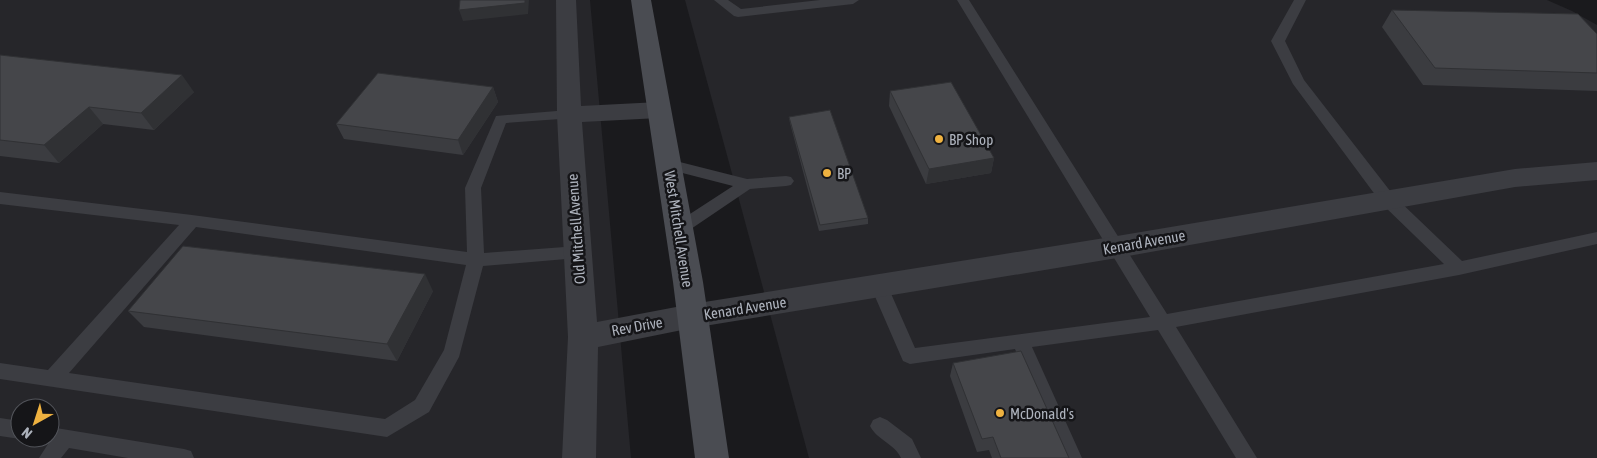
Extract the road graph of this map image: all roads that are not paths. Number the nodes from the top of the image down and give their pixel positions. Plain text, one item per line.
1 (566, 0) edge
2 (641, 0) edge
3 (720, 0) edge
4 (853, 0) edge
5 (963, 0) edge
6 (1300, 0) edge
7 (659, 110) junction
8 (569, 115) junction
9 (668, 164) junction
10 (1597, 171) edge
11 (786, 181) dead end
12 (747, 184) junction
13 (0, 198) edge
14 (1388, 200) junction
15 (192, 221) junction
16 (679, 229) junction
17 (1597, 238) edge
18 (1117, 247) junction
19 (578, 252) junction
20 (476, 260) junction
21 (1459, 268) junction
22 (879, 286) junction
23 (692, 316) junction
24 (1163, 322) junction
25 (583, 336) junction
26 (1020, 340) junction
27 (0, 371) edge
28 (53, 378) junction
29 (880, 426) dead end
30 (60, 437) edge
31 (184, 458) edge
32 (580, 458) edge
33 (712, 458) edge
34 (911, 458) edge
35 (1072, 458) edge
36 (1247, 458) edge

1 - 8 street, Old Mitchell Avenue
2 - 7 main road, West Mitchell Avenue
3 - 4 lane
5 - 18 lane
6 - 14 lane
7 - 8 street
7 - 9 main road, West Mitchell Avenue
8 - 19 street, Old Mitchell Avenue
8 - 20 lane
9 - 12 lane
9 - 16 main road, West Mitchell Avenue
10 - 14 street, Kenard Avenue
11 - 12 lane
12 - 16 lane
13 - 15 lane
14 - 18 street, Kenard Avenue
14 - 21 lane
15 - 20 lane
15 - 28 lane
16 - 23 main road, West Mitchell Avenue
17 - 21 lane
18 - 22 street, Kenard Avenue
18 - 24 lane
19 - 20 lane
19 - 25 street, Old Mitchell Avenue
20 - 28 lane
21 - 24 lane
22 - 23 street, Kenard Avenue
22 - 26 lane
23 - 25 street, Rev Drive
23 - 33 main road, West Mitchell Avenue
24 - 26 lane
24 - 36 lane
25 - 32 street, Old Mitchell Avenue
26 - 35 lane
27 - 28 lane
29 - 34 lane
30 - 31 lane

